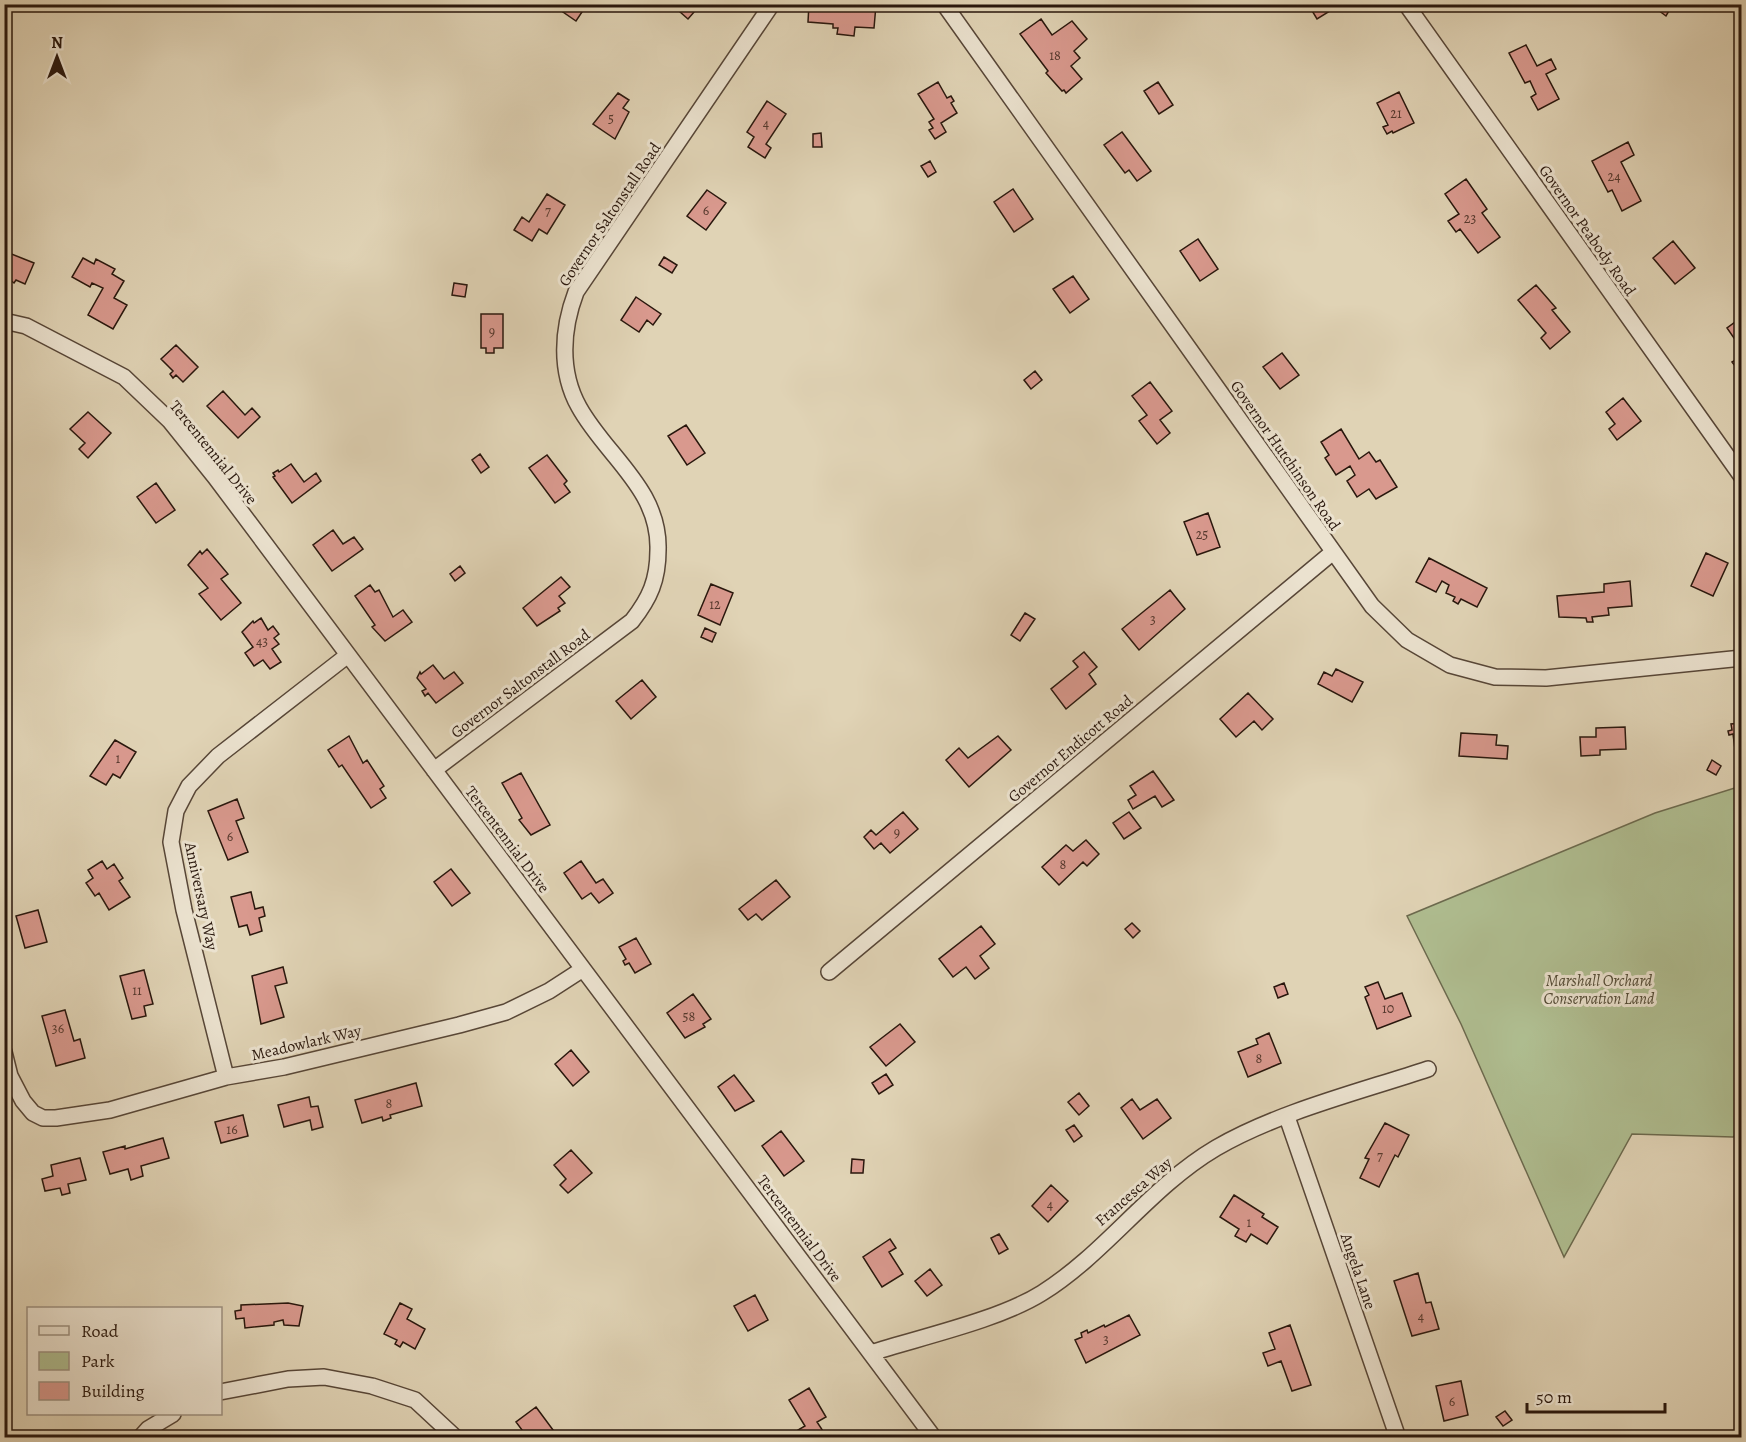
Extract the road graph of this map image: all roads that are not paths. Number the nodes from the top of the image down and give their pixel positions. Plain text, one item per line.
1 (772, 4) edge
2 (944, 4) edge
3 (1406, 4) edge
4 (4, 321) edge
5 (1742, 477) edge
6 (1333, 552) junction
7 (348, 655) junction
8 (1742, 658) edge
9 (434, 770) junction
10 (583, 969) junction
11 (829, 972) dead end
12 (4, 1052) edge
13 (1428, 1068) dead end
14 (226, 1077) junction
15 (1287, 1117) junction
16 (871, 1353) junction
17 (222, 1392) edge
18 (170, 1415) edge
19 (140, 1437) edge
20 (456, 1437) edge
21 (934, 1437) edge
22 (1398, 1437) edge

1 - 9 street, Governor Saltonstall Road
2 - 6 street, Governor Hutchinson Road
3 - 5 street, Governor Peabody Road
4 - 7 street, Tercentennial Drive
6 - 8 street, Governor Hutchinson Road
6 - 11 street, Governor Endicott Road
7 - 9 street, Tercentennial Drive
7 - 14 street, Anniversary Way
9 - 10 street, Tercentennial Drive
10 - 14 street, Meadowlark Way
10 - 16 street, Tercentennial Drive
12 - 14 street, Meadowlark Way
13 - 15 street, Francesca Way
15 - 16 street, Francesca Way
15 - 22 street, Angela Lane
16 - 21 street, Tercentennial Drive
17 - 20 street
18 - 19 street

